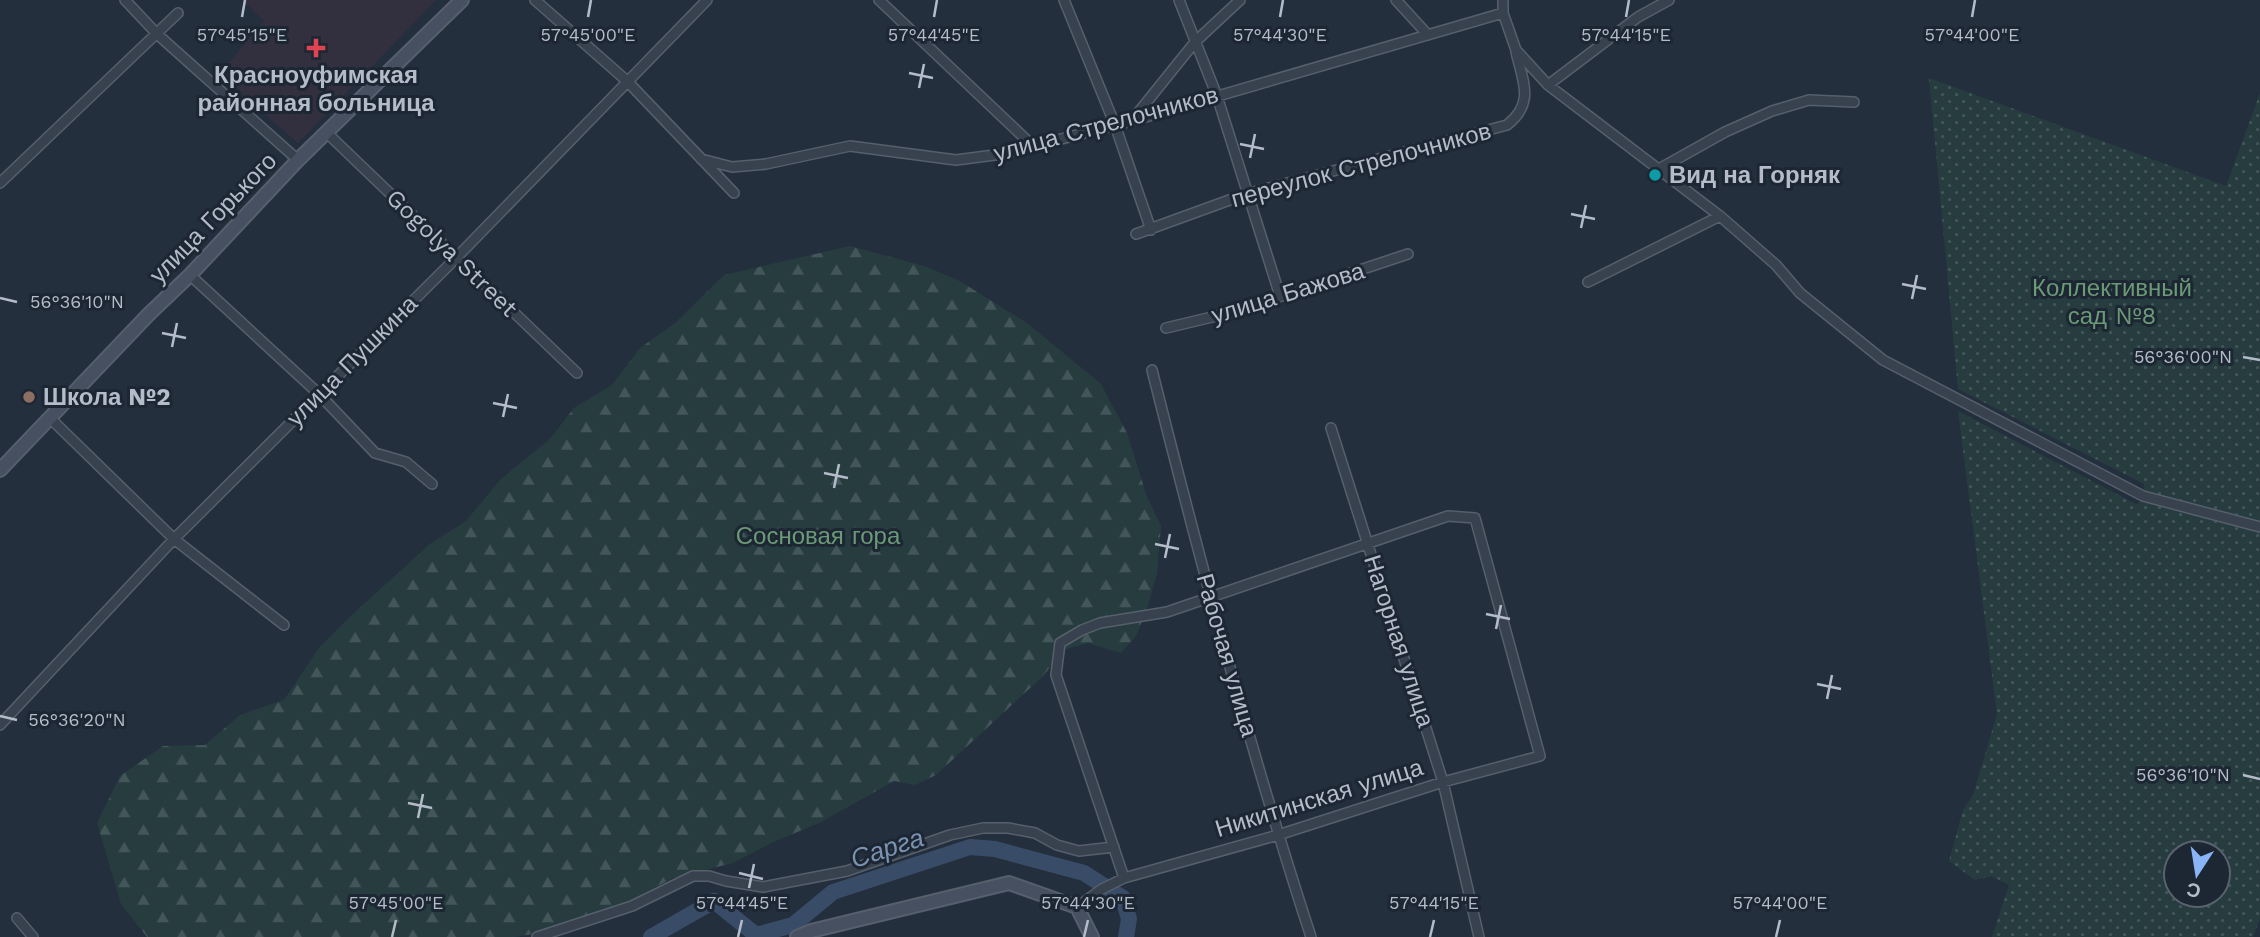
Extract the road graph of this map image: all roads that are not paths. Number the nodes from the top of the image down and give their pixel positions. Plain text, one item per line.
1 (125, 0) edge
2 (463, 0) edge
3 (535, 0) edge
4 (707, 0) edge
5 (879, 0) edge
6 (1064, 0) edge
7 (1179, 0) edge
8 (1240, 0) edge
9 (1396, 0) edge
10 (1503, 0) edge
11 (1669, 0) edge
12 (178, 13) dead end
13 (1503, 13) junction
14 (157, 34) junction
15 (1428, 35) junction
16 (1195, 42) junction
17 (1516, 50) junction
18 (627, 81) junction
19 (1548, 85) junction
20 (1217, 96) junction
21 (1854, 102) dead end
22 (1132, 121) junction
23 (1115, 125) junction
24 (327, 133) junction
25 (1033, 146) junction
26 (701, 159) junction
27 (298, 160) junction
28 (1659, 169) junction
29 (2, 176) edge
30 (734, 193) dead end
31 (1246, 194) junction
32 (1720, 216) junction
33 (1151, 230) junction
34 (1136, 234) dead end
35 (1408, 254) dead end
36 (456, 258) junction
37 (190, 275) junction
38 (1588, 282) dead end
39 (1280, 296) junction
40 (1166, 328) dead end
41 (1152, 370) dead end
42 (577, 373) dead end
43 (319, 394) junction
44 (51, 419) junction
45 (1331, 428) dead end
46 (0, 470) edge
47 (432, 484) dead end
48 (2260, 527) edge
49 (174, 539) junction
50 (1368, 543) junction
51 (1210, 597) junction
52 (284, 625) dead end
53 (0, 725) edge
54 (1443, 782) junction
55 (1278, 835) junction
56 (1114, 847) junction
57 (1124, 878) junction
58 (1077, 907) junction
59 (17, 918) dead end
60 (33, 937) edge
61 (537, 937) edge
62 (797, 937) edge
63 (1091, 937) edge
64 (1311, 937) edge
65 (1479, 937) edge

1 - 14 street
2 - 24 street, улица Горького
3 - 18 street
4 - 18 street, улица Пушкина
5 - 25 street
6 - 23 street
7 - 16 street
8 - 16 street
9 - 15 street
10 - 13 street, переулок Стрелочников
11 - 19 street
12 - 14 street
13 - 15 street, улица Стрелочников
13 - 17 street, переулок Стрелочников
14 - 27 street
14 - 29 street
15 - 20 street, улица Стрелочников
16 - 20 street
16 - 22 street
17 - 19 street
17 - 31 street, переулок Стрелочников
18 - 26 street
18 - 36 street, улица Пушкина
19 - 28 street
20 - 22 street, улица Стрелочников
20 - 31 street
21 - 28 street
22 - 23 street, улица Стрелочников
23 - 25 street, улица Стрелочников
23 - 33 street
24 - 27 street, улица Горького
24 - 36 street, Gogolya Street
25 - 26 street, улица Стрелочников
26 - 30 street
27 - 37 street, улица Горького
28 - 32 street
31 - 33 street, переулок Стрелочников
31 - 39 street
32 - 38 street
32 - 48 street
33 - 34 street, переулок Стрелочников
35 - 39 street, улица Бажова
36 - 42 street, Gogolya Street
36 - 43 street, улица Пушкина
37 - 43 street
37 - 44 street, улица Горького
39 - 40 street, улица Бажова
41 - 51 street, Рабочая улица
43 - 47 street
43 - 49 street, улица Пушкина
44 - 46 street, улица Горького
44 - 49 street
45 - 50 street, Нагорная улица
49 - 52 street
49 - 53 street, улица Пушкина
50 - 51 street
50 - 54 street, Нагорная улица
50 - 54 street, Никитинская улица
51 - 55 street, Рабочая улица
51 - 56 street
54 - 55 street, Никитинская улица
54 - 65 street, Нагорная улица
55 - 57 street, Никитинская улица
55 - 64 street, Рабочая улица
56 - 57 street
56 - 61 street
57 - 58 street, Никитинская улица
58 - 62 street
58 - 63 street
59 - 60 street

